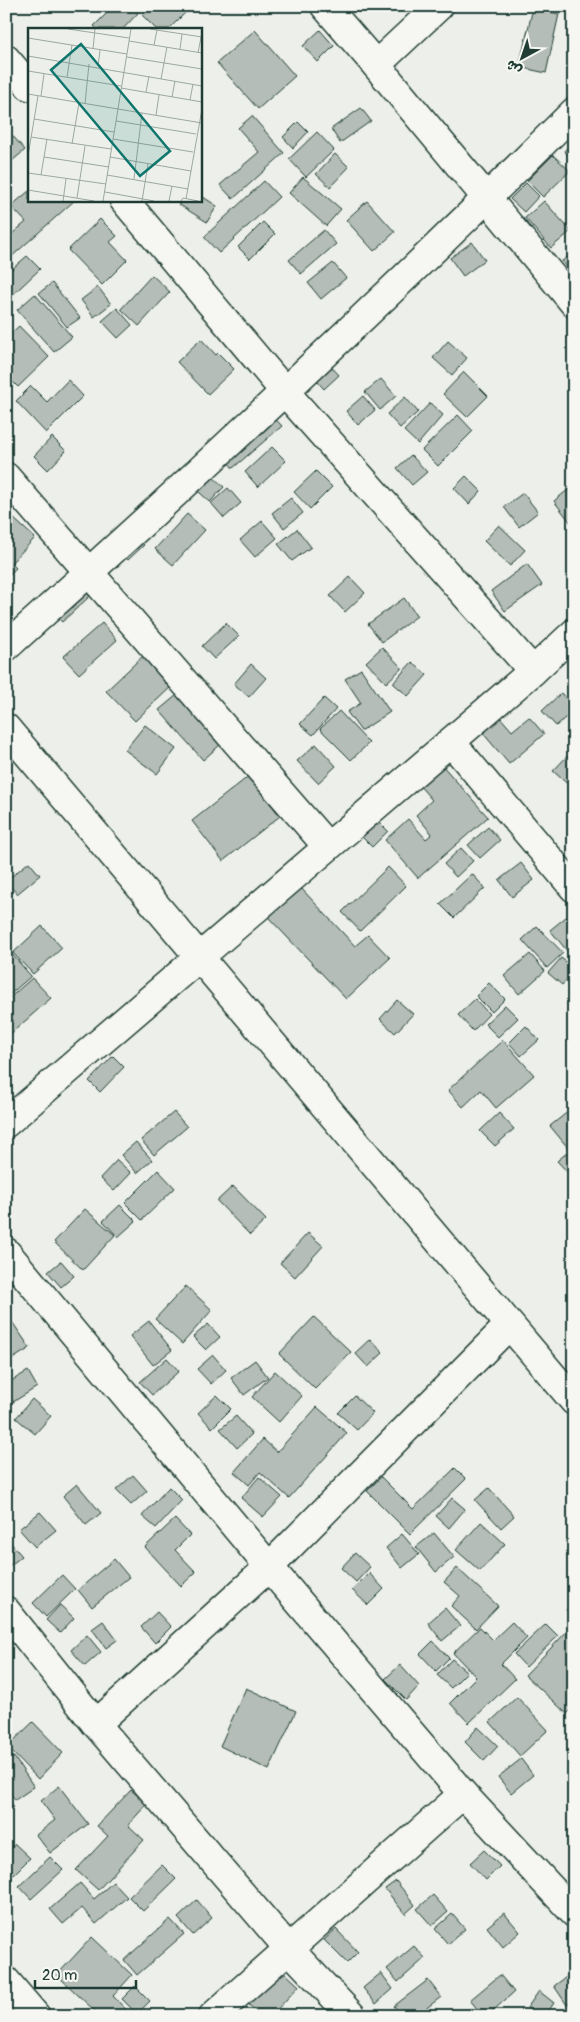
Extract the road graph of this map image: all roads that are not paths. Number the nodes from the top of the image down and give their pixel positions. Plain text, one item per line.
1 (325, 6) edge
2 (439, 6) edge
3 (6, 59) edge
4 (376, 65) junction
5 (28, 85) edge
6 (574, 112) edge
7 (487, 198) junction
8 (125, 201) edge
9 (574, 303) edge
10 (285, 392) junction
11 (6, 476) edge
12 (89, 573) junction
13 (574, 633) edge
14 (6, 647) edge
15 (533, 671) junction
16 (6, 728) edge
17 (451, 742) junction
18 (327, 846) junction
19 (574, 888) edge
20 (200, 956) junction
21 (6, 1123) edge
22 (6, 1252) edge
23 (509, 1325) junction
24 (572, 1394) edge
25 (269, 1567) junction
26 (10, 1623) edge
27 (96, 1724) junction
28 (463, 1794) junction
29 (574, 1913) edge
30 (289, 1949) junction
31 (6, 1981) edge
32 (36, 2016) edge
33 (213, 2016) edge
34 (352, 2016) edge

1 - 4 street
2 - 4 street
3 - 5 street
4 - 7 street
6 - 7 street
7 - 9 street
7 - 10 street
8 - 10 street
10 - 12 street
10 - 15 street
11 - 12 street
12 - 14 street
12 - 18 street
13 - 15 street
15 - 17 street
16 - 20 street
17 - 18 street
17 - 19 street
18 - 20 street
20 - 21 street
20 - 23 street
22 - 25 street
23 - 24 street
23 - 25 street
25 - 27 street
25 - 28 street
26 - 27 street
27 - 30 street
28 - 29 street
28 - 30 street
30 - 33 street
30 - 34 street
31 - 32 street

